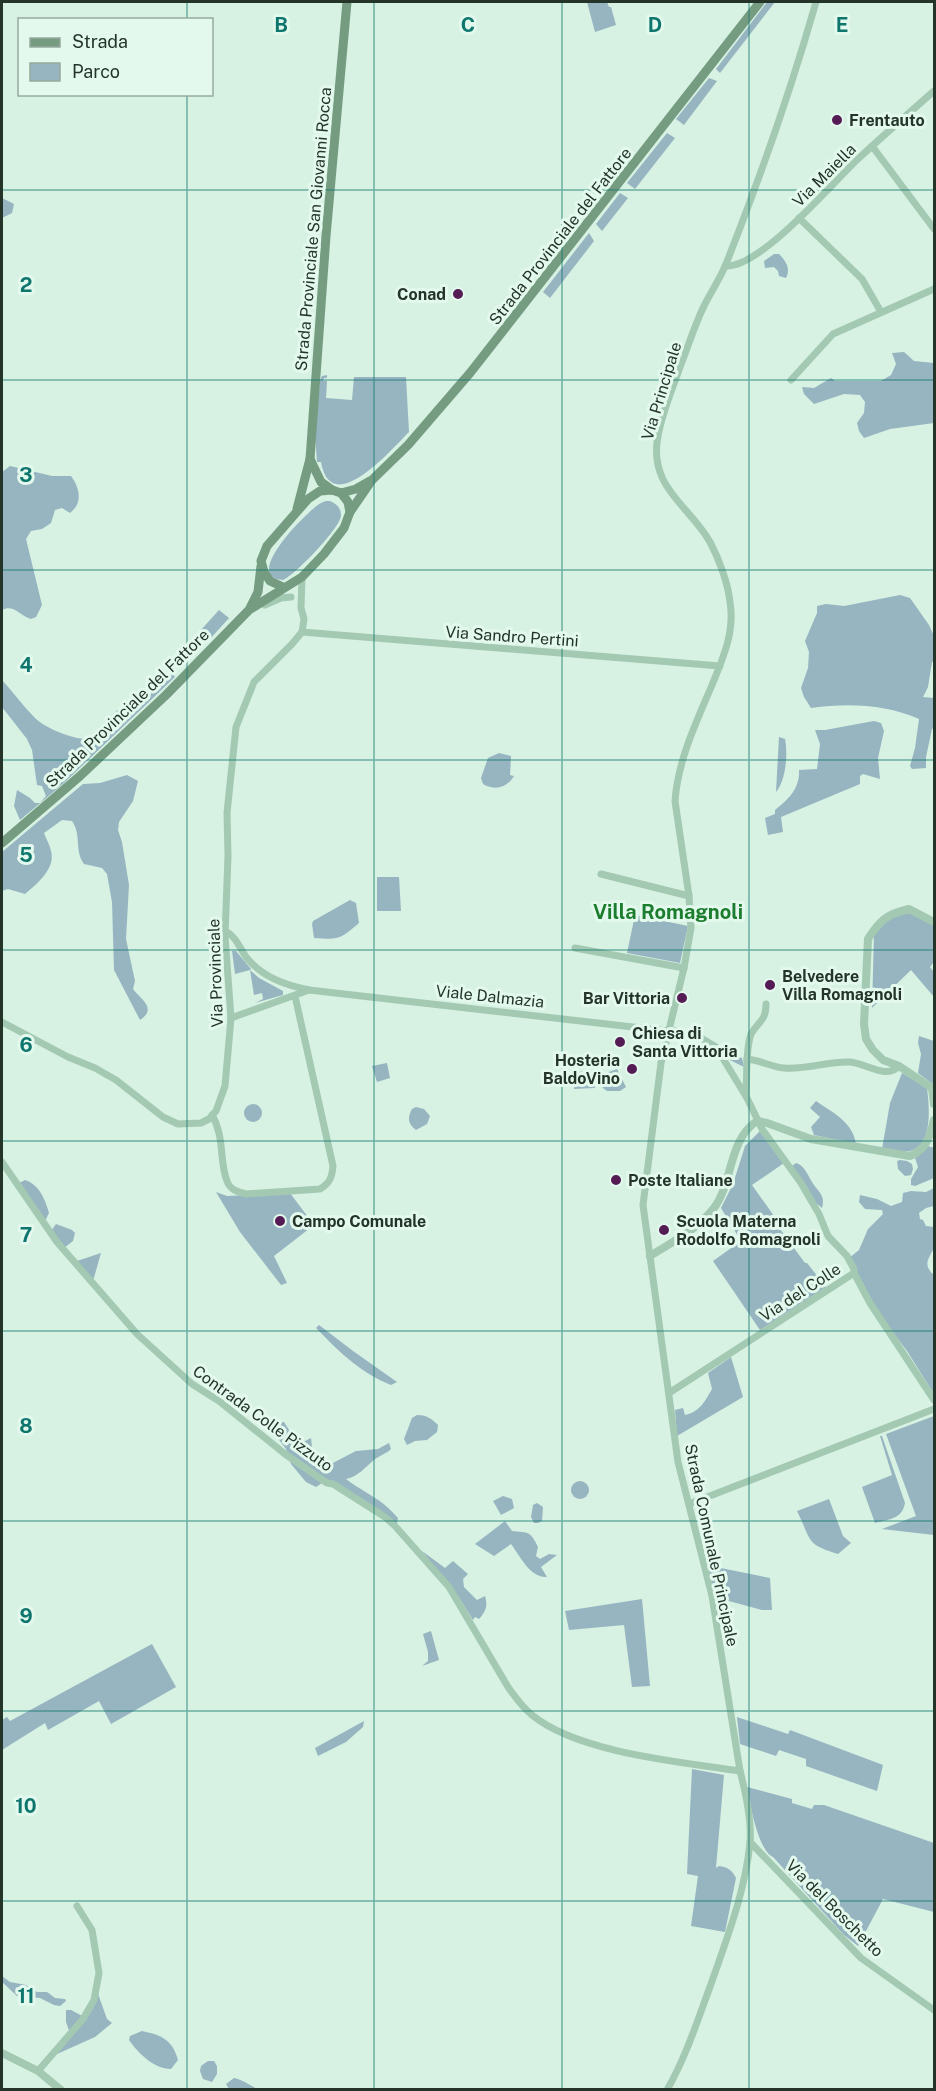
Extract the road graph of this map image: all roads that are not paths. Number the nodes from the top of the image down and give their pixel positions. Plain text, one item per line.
1 (347, 2) edge
2 (760, 2) edge
3 (816, 2) edge
4 (934, 91) edge
5 (872, 147) junction
6 (799, 218) junction
7 (934, 229) edge
8 (725, 266) junction
9 (934, 289) edge
10 (881, 312) junction
11 (791, 380) dead end
12 (310, 459) junction
13 (372, 480) junction
14 (337, 491) junction
15 (350, 512) junction
16 (296, 513) junction
17 (261, 561) junction
18 (302, 577) junction
19 (283, 587) junction
20 (291, 597) junction
21 (301, 608) junction
22 (249, 610) junction
23 (238, 621) junction
24 (302, 632) junction
25 (720, 666) junction
26 (2, 843) edge
27 (601, 874) dead end
28 (689, 896) junction
29 (934, 922) edge
30 (225, 931) junction
31 (575, 948) dead end
32 (684, 968) junction
33 (309, 990) junction
34 (295, 996) junction
35 (766, 1004) dead end
36 (231, 1018) junction
37 (2, 1022) edge
38 (669, 1030) junction
39 (747, 1059) junction
40 (899, 1066) junction
41 (933, 1088) edge
42 (746, 1096) junction
43 (934, 1104) edge
44 (212, 1115) junction
45 (934, 1120) edge
46 (757, 1121) junction
47 (2, 1162) edge
48 (650, 1256) junction
49 (854, 1273) junction
50 (669, 1393) junction
51 (934, 1400) edge
52 (934, 1409) edge
53 (689, 1504) junction
54 (740, 1771) junction
55 (750, 1842) junction
56 (77, 1906) dead end
57 (934, 2010) edge
58 (2, 2053) edge
59 (38, 2071) junction
60 (61, 2090) edge
61 (667, 2090) edge

1 - 12 main road, Strada Provinciale San Giovanni Rocca
2 - 13 main road, Strada Provinciale del Fattore
3 - 8 street, Via Principale
4 - 5 street, Via Maiella
5 - 6 street, Via Maiella
5 - 7 street
6 - 8 street, Via Maiella
6 - 10 street
8 - 25 street, Via Principale
9 - 10 street
10 - 11 street
12 - 14 main road
12 - 16 main road, Strada Provinciale San Giovanni Rocca
13 - 14 main road, Strada Provinciale del Fattore
13 - 15 main road, Strada Provinciale del Fattore
14 - 15 main road
14 - 16 main road, Strada Provinciale del Fattore
15 - 18 main road, Strada Provinciale del Fattore
16 - 17 main road, Strada Provinciale del Fattore
17 - 19 main road
17 - 22 main road, Strada Provinciale del Fattore
18 - 19 main road, Strada Provinciale del Fattore
18 - 21 street
19 - 20 street
19 - 22 main road, Strada Provinciale del Fattore
20 - 21 street
20 - 23 street
21 - 24 street
22 - 23 main road, Strada Provinciale del Fattore
23 - 26 main road, Strada Provinciale del Fattore
24 - 25 street, Via Sandro Pertini
24 - 30 street, Via Provinciale
25 - 28 street, Via Principale
27 - 28 street
28 - 32 street, Via Principale
29 - 40 street
30 - 33 street, Viale Dalmazia
30 - 36 street, Via Provinciale
31 - 32 street
32 - 38 street, Via Principale
33 - 34 street, Viale Dalmazia
33 - 38 street, Viale Dalmazia
34 - 36 street, Viale Dalmazia
34 - 44 street
35 - 39 street
36 - 44 street, Via Provinciale
37 - 44 street
38 - 42 street, Viale Dalmazia
38 - 48 street, Strada Comunale Principale
39 - 40 street
39 - 42 street
40 - 41 street
41 - 43 street
42 - 46 street, Via del Colle
45 - 46 street
46 - 48 street
46 - 49 street, Via del Colle
47 - 54 street, Contrada Colle Pizzuto
48 - 50 street, Strada Comunale Principale
49 - 50 street, Via del Colle
49 - 51 street
50 - 53 street, Strada Comunale Principale
52 - 53 street
53 - 54 street, Strada Comunale Principale
54 - 55 street, Strada Comunale Principale
55 - 57 street, Via del Boschetto
55 - 61 street, Strada Comunale Principale
56 - 59 street
58 - 59 street
59 - 60 street

